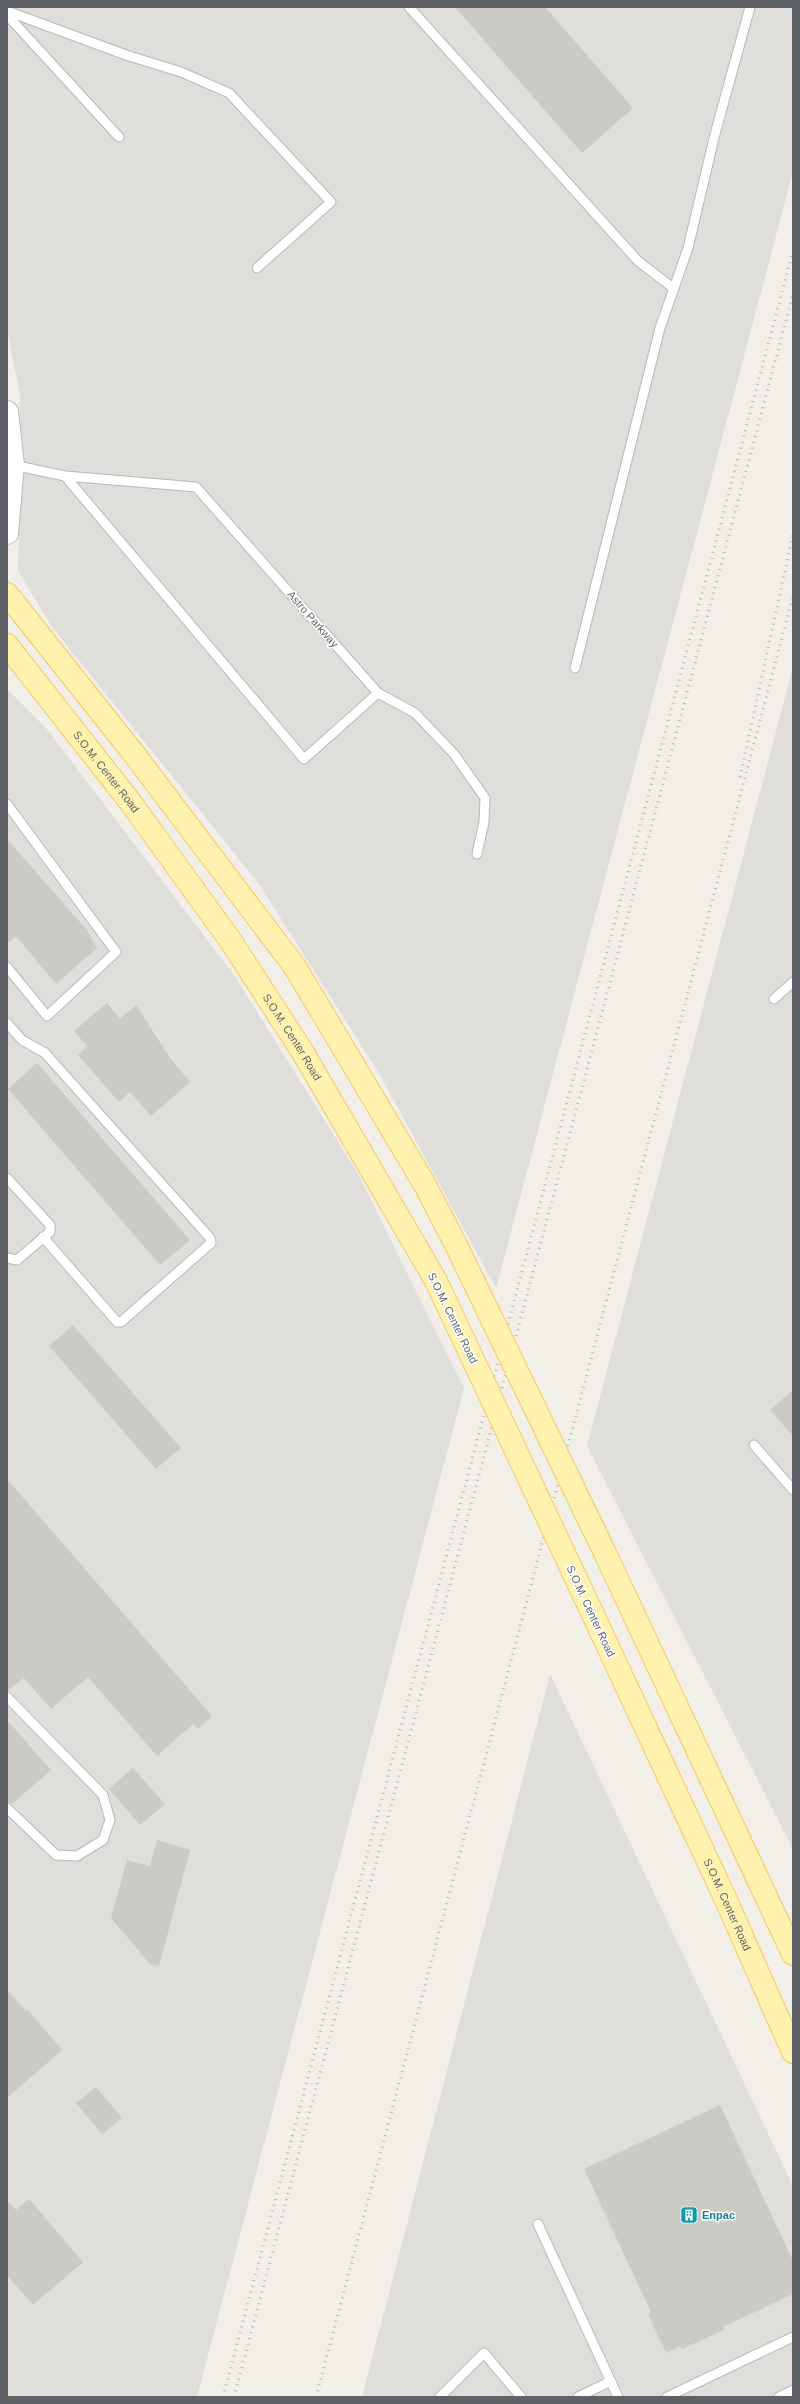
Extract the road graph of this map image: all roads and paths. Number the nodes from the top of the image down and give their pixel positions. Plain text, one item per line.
1 (409, 7) edge
2 (750, 7) edge
3 (7, 11) edge
4 (7, 15) edge
5 (119, 137) dead end
6 (257, 268) dead end
7 (674, 288) junction
8 (7, 412) edge
9 (14, 465) junction
10 (65, 476) junction
11 (7, 533) edge
12 (7, 594) edge
13 (7, 645) edge
14 (575, 668) dead end
15 (378, 693) junction
16 (7, 804) edge
17 (477, 854) dead end
18 (7, 967) edge
19 (793, 982) edge
20 (774, 998) dead end
21 (7, 1023) edge
22 (7, 1178) edge
23 (43, 1237) junction
24 (7, 1258) edge
25 (754, 1445) dead end
26 (793, 1490) edge
27 (7, 1697) edge
28 (7, 1808) edge
29 (793, 1954) edge
30 (793, 2052) edge
31 (538, 2224) dead end
32 (793, 2337) edge
33 (610, 2382) junction
34 (793, 2390) edge
35 (440, 2397) edge
36 (521, 2397) edge
37 (578, 2397) edge
38 (618, 2397) edge
39 (667, 2397) edge
40 (779, 2397) edge

1 - 7 lane
2 - 7 lane
3 - 6 lane
4 - 5 lane
7 - 14 lane
8 - 9 street
9 - 10 lane, Astro Parkway
9 - 11 street
10 - 15 lane, Astro Parkway
10 - 15 lane
12 - 29 main road, bridge
13 - 30 main road, S.O.M. Center Road, bridge
15 - 17 lane, Astro Parkway
16 - 18 lane
19 - 20 lane
21 - 23 lane
22 - 23 lane
23 - 24 lane
25 - 26 lane
27 - 28 lane
31 - 33 lane
32 - 39 lane
33 - 37 lane
33 - 38 lane
34 - 40 lane
35 - 36 lane

